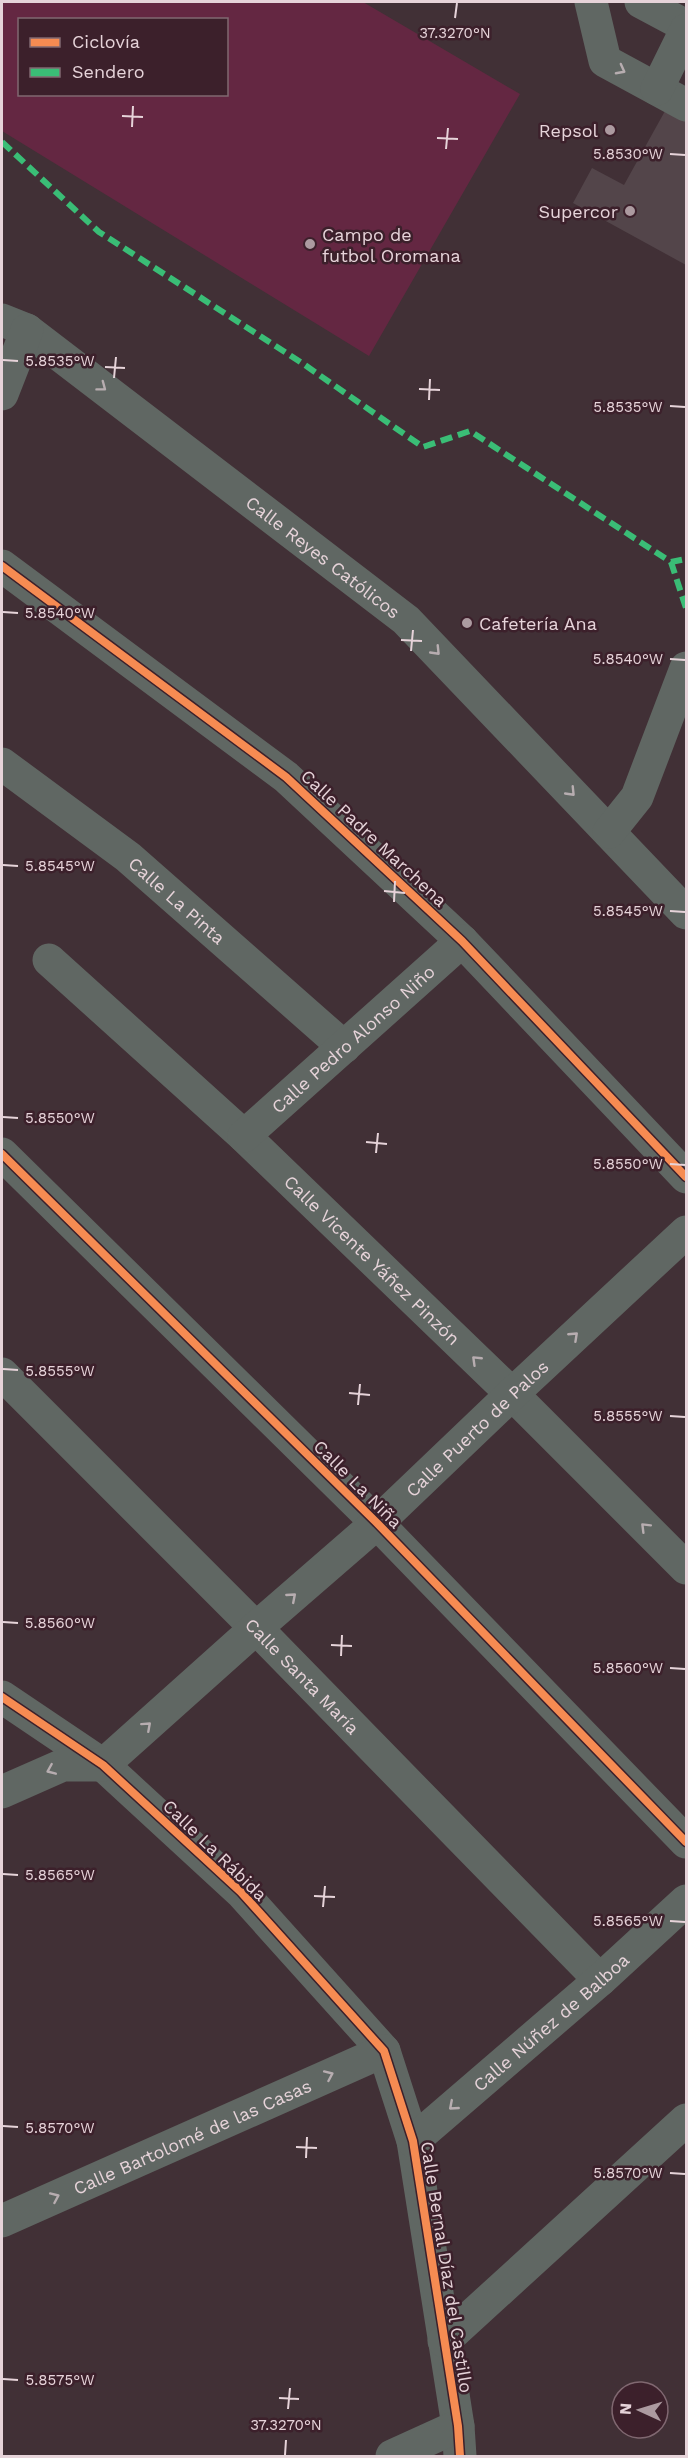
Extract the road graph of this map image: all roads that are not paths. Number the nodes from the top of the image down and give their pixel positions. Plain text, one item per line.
1 (591, 2) edge
2 (641, 2) edge
3 (687, 28) edge
4 (657, 88) junction
5 (687, 105) edge
6 (14, 325) edge
7 (2, 394) edge
8 (2, 566) edge
9 (687, 668) edge
10 (2, 765) edge
11 (609, 832) junction
12 (687, 913) edge
13 (462, 941) junction
14 (49, 960) dead end
15 (344, 1047) junction
16 (244, 1136) junction
17 (2, 1154) edge
18 (687, 1177) edge
19 (687, 1232) edge
20 (2, 1374) edge
21 (512, 1394) junction
22 (377, 1523) junction
23 (687, 1568) edge
24 (256, 1628) junction
25 (2, 1697) edge
26 (103, 1765) junction
27 (2, 1792) edge
28 (687, 1842) edge
29 (687, 1901) edge
30 (600, 1980) junction
31 (384, 2051) junction
32 (687, 2120) edge
33 (412, 2141) junction
34 (2, 2221) edge
35 (444, 2341) junction
36 (459, 2441) edge
37 (392, 2457) edge

1 -> 4 street
2 - 3 street
3 - 4 street
4 - 5 street
6 - 7 street
6 -> 11 street, Calle Reyes Católicos
8 - 13 street, Calle Padre Marchena
9 - 11 street
10 - 15 street, Calle La Pinta
11 - 12 street, Calle Reyes Católicos
13 - 15 street, Calle Pedro Alonso Niño
13 - 18 street, Calle Padre Marchena
14 - 16 street, Calle Vicente Yáñez Pinzón
15 - 16 street, Calle Pedro Alonso Niño
21 -> 16 street, Calle Vicente Yáñez Pinzón
17 - 22 street, Calle La Niña
21 -> 19 street, Calle Puerto de Palos
20 - 24 street, Calle Santa María
21 - 22 street, Calle Puerto de Palos
23 -> 21 street, Calle Vicente Yáñez Pinzón
24 -> 22 street, Calle Puerto de Palos
22 - 28 street, Calle La Niña
26 -> 24 street, Calle Puerto de Palos
24 - 30 street, Calle Santa María
25 - 26 street, Calle La Rábida
26 -> 27 street
26 - 31 street, Calle La Rábida
29 - 30 street, Calle Núñez de Balboa
30 -> 33 street, Calle Núñez de Balboa
31 - 33 street, Calle Bernal Díaz del Castillo
34 -> 31 street, Calle Bartolomé de las Casas
32 - 35 street
33 - 35 street, Calle Bernal Díaz del Castillo
35 - 36 street, Calle Bernal Díaz del Castillo
36 - 37 street

